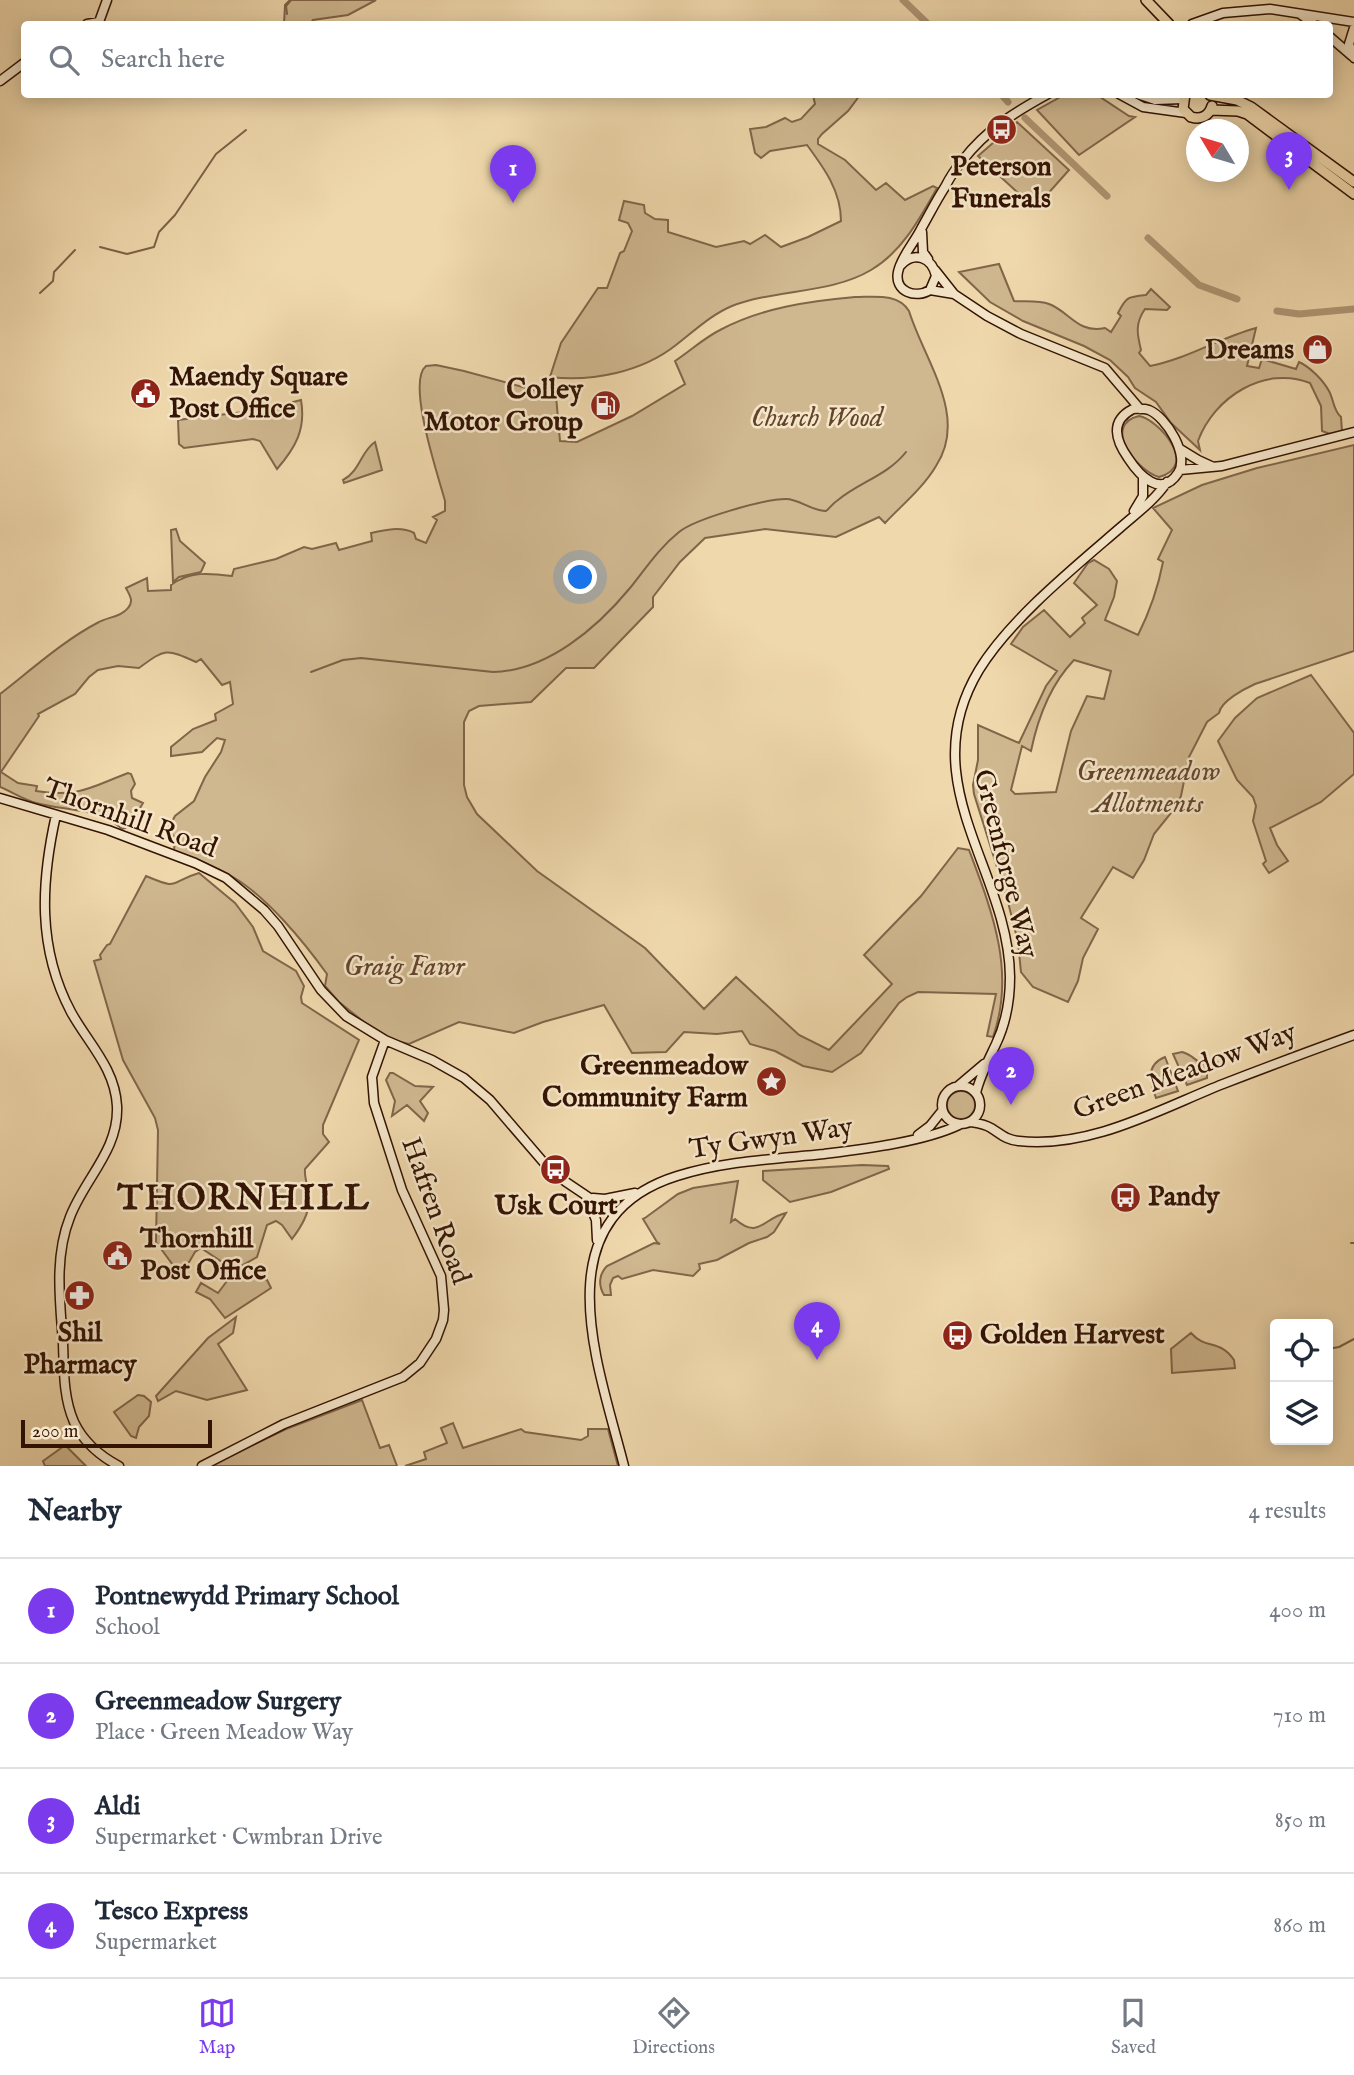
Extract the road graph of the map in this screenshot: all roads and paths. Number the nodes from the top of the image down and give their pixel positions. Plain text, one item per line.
1 (107, 0) edge
2 (1146, 0) edge
3 (1298, 13) junction
4 (99, 21) edge
5 (1166, 21) edge
6 (1200, 21) edge
7 (1310, 21) edge
8 (1354, 22) edge
9 (1354, 28) edge
10 (1333, 40) edge
11 (1354, 58) edge
12 (21, 65) edge
13 (0, 81) edge
14 (1041, 98) edge
15 (1126, 98) edge
16 (1149, 98) edge
17 (1174, 98) edge
18 (1184, 98) edge
19 (1211, 98) edge
20 (1226, 98) edge
21 (1211, 110) junction
22 (1186, 113) junction
23 (1354, 182) edge
24 (1354, 194) edge
25 (922, 229) junction
26 (929, 261) junction
27 (901, 265) junction
28 (935, 271) junction
29 (930, 290) junction
30 (954, 294) junction
31 (1123, 390) junction
32 (1140, 409) junction
33 (1122, 418) junction
34 (1354, 432) edge
35 (1180, 449) junction
36 (1214, 466) junction
37 (1180, 470) junction
38 (1143, 478) junction
39 (1167, 482) junction
40 (1121, 527) junction
41 (0, 797) edge
42 (56, 815) junction
43 (1354, 1035) edge
44 (385, 1040) junction
45 (987, 1062) junction
46 (958, 1086) junction
47 (976, 1093) junction
48 (980, 1106) junction
49 (942, 1111) junction
50 (970, 1122) junction
51 (959, 1125) junction
52 (992, 1128) junction
53 (913, 1138) junction
54 (641, 1191) junction
55 (587, 1196) junction
56 (615, 1215) junction
57 (597, 1243) junction
58 (119, 1466) edge
59 (202, 1466) edge
60 (624, 1466) edge

1 - 4 street
2 - 5 main road
3 - 6 street
3 - 7 street
3 - 8 street
9 - 11 street
10 - 11 street
12 - 13 street
14 - 25 street
15 - 22 street
16 - 17 street
18 - 22 main road
19 - 21 main road
20 - 23 main road
21 - 22 main road
21 - 24 main road
25 - 26 street
25 - 27 street
26 - 27 street
26 - 28 street
27 - 29 street
28 - 29 street
28 - 30 street
29 - 30 street
30 - 31 street
31 - 32 street
31 - 33 street
32 - 33 street
32 - 35 street
33 - 38 street
34 - 36 street
35 - 36 street
35 - 37 street
36 - 37 street
37 - 39 street, Greenforge Way
38 - 39 street
38 - 40 street, Greenforge Way
39 - 40 street, Greenforge Way
40 - 45 street, Greenforge Way
41 - 42 street, Thornhill Road
42 - 44 street, Thornhill Road
42 - 58 street
43 - 52 street, Green Meadow Way
44 - 55 street, Thornhill Road
44 - 59 street, Hafren Road
45 - 46 street, Greenforge Way
45 - 47 street, Greenforge Way
46 - 47 street
46 - 49 street
47 - 48 street
48 - 50 street
48 - 52 street
49 - 51 street
49 - 53 street
50 - 51 street
50 - 52 street, Green Meadow Way
51 - 53 street, Ty Gwyn Way
53 - 54 street, Ty Gwyn Way
54 - 55 street
54 - 56 street, Ty Gwyn Way
55 - 56 street, Thornhill Road
55 - 57 street
56 - 57 street, Ty Gwyn Way
57 - 60 street, Ty Gwyn Way

